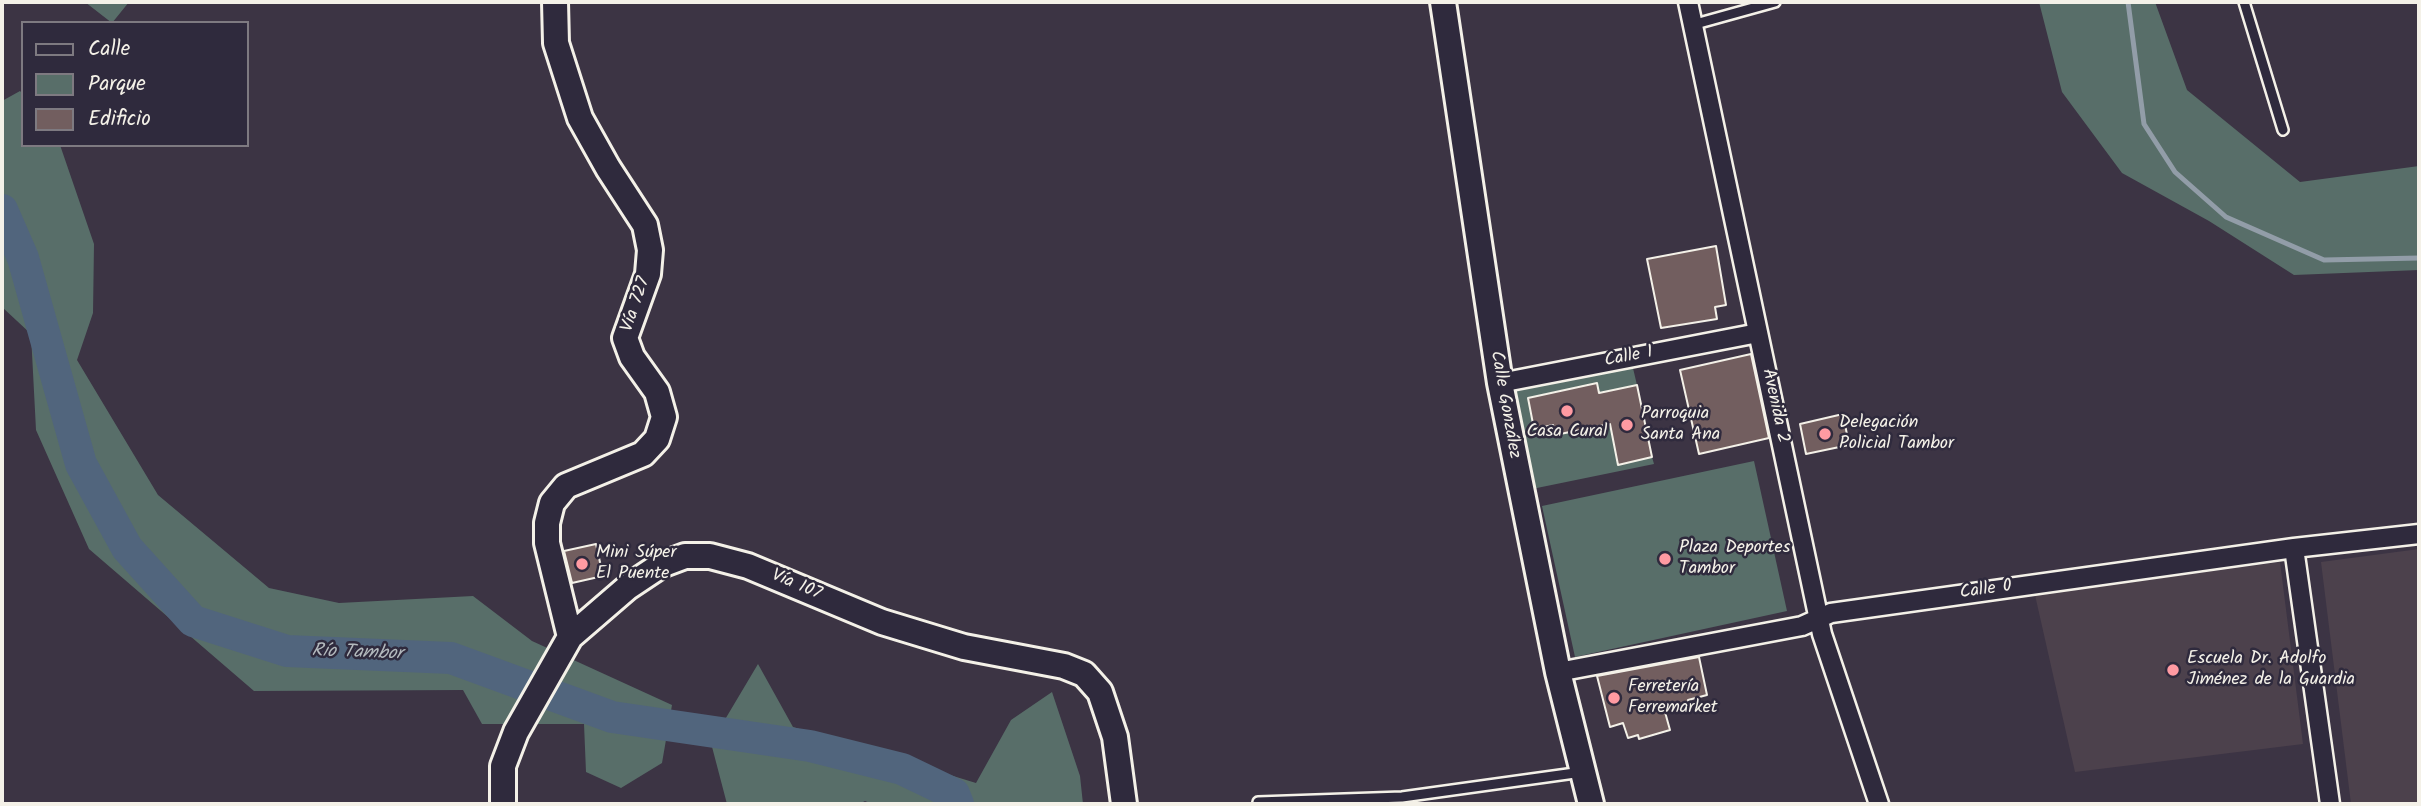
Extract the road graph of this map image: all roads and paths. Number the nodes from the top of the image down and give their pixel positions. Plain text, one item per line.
1 (555, 2) edge
2 (1443, 2) edge
3 (1688, 2) edge
4 (1775, 2) edge
5 (2244, 2) edge
6 (1692, 24) junction
7 (2283, 130) dead end
8 (1758, 333) junction
9 (1500, 383) junction
10 (2419, 534) edge
11 (2294, 548) junction
12 (1819, 620) junction
13 (570, 637) junction
14 (1558, 672) junction
15 (1583, 772) junction
16 (1258, 802) dead end
17 (503, 804) edge
18 (1124, 804) edge
19 (1591, 804) edge
20 (1879, 804) edge
21 (2330, 804) edge

1 - 13 street, Vía 727
2 - 9 street, Calle González
3 - 6 street, Avenida 2
4 - 6 lane
5 - 7 lane
6 - 8 street, Avenida 2
8 - 9 street, Calle 1
8 - 12 street, Avenida 2
9 - 14 street, Calle González
10 - 11 street, Calle 0
11 - 12 street, Calle 0
11 - 21 street
12 - 14 street, Calle 0
12 - 20 street, Avenida 2
13 - 17 street, Vía 107
13 - 18 street, Vía 107
14 - 15 street, Calle González
15 - 16 lane
15 - 19 street, Calle González

